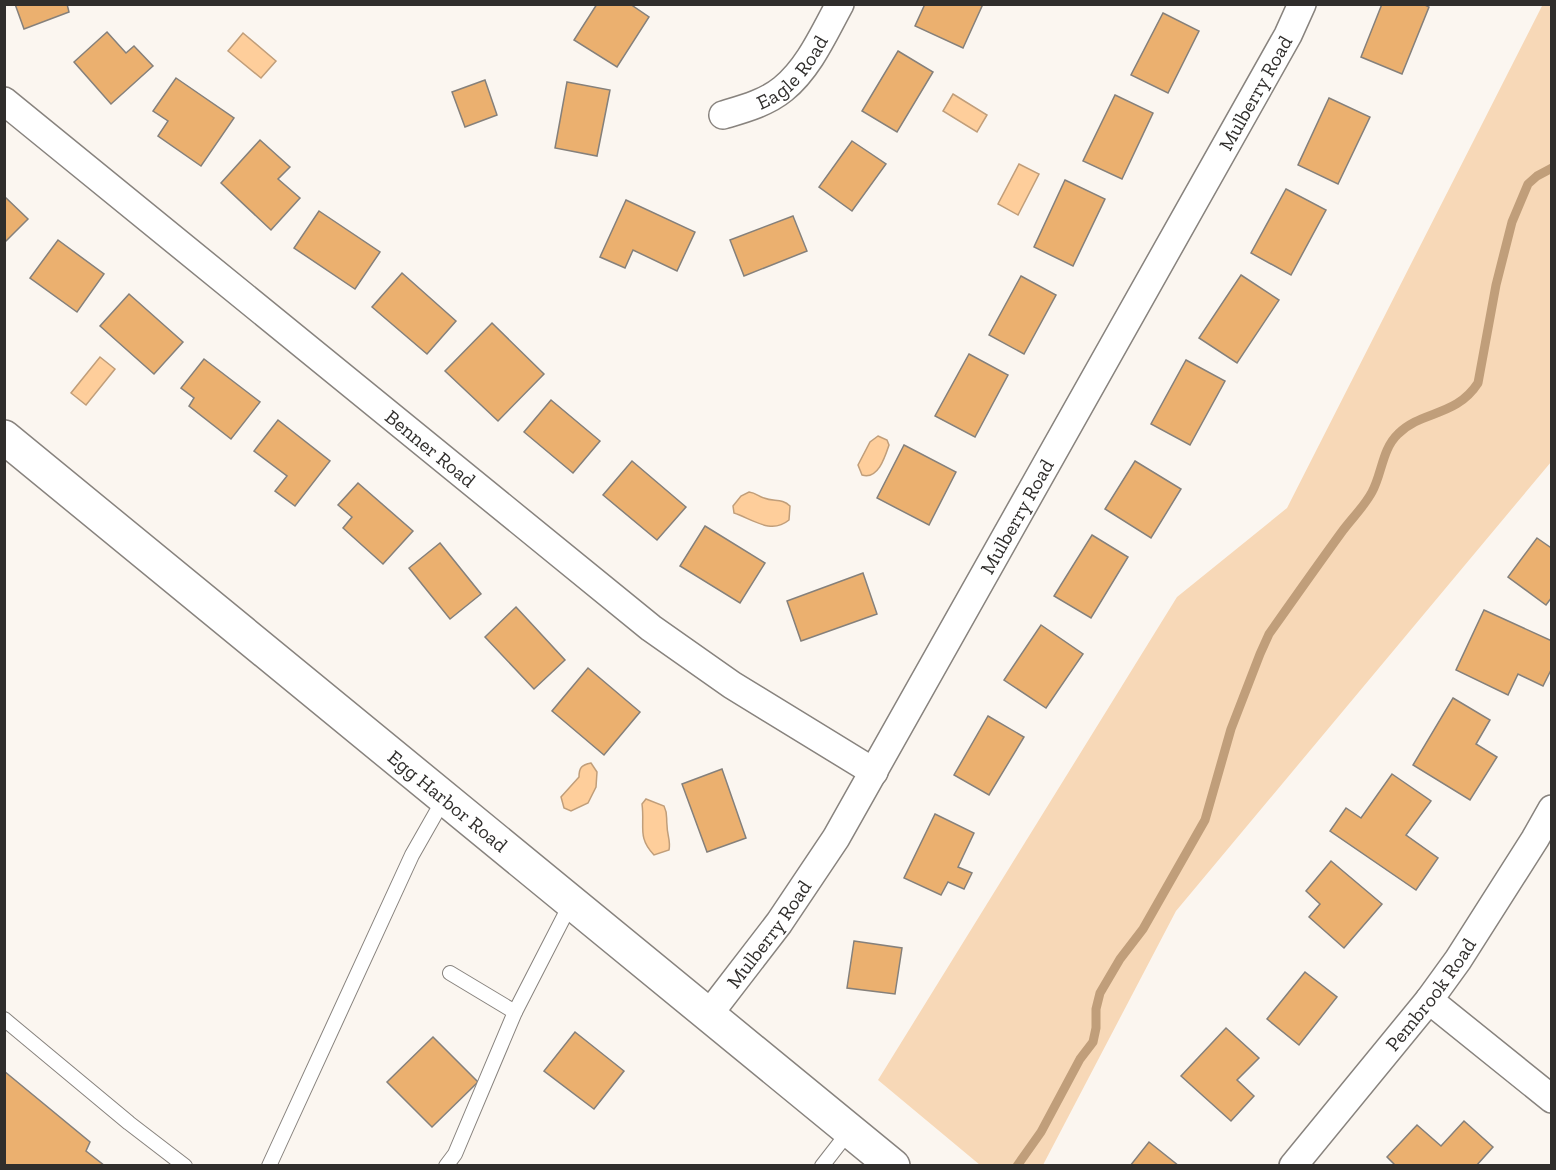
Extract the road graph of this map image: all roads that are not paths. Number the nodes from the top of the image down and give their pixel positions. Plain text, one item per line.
1 (840, 4) edge
2 (1302, 4) edge
3 (4, 102) edge
4 (723, 115) dead end
5 (4, 437) edge
6 (874, 772) junction
7 (445, 797) junction
8 (1551, 809) edge
9 (572, 901) junction
10 (450, 973) dead end
11 (1429, 1000) junction
12 (516, 1012) junction
13 (709, 1014) junction
14 (4, 1019) edge
15 (1551, 1099) edge
16 (850, 1130) junction
17 (185, 1166) edge
18 (269, 1166) edge
19 (446, 1166) edge
20 (822, 1166) edge
21 (893, 1166) edge
22 (1293, 1166) edge

1 - 4 street, Eagle Road
2 - 6 street, Mulberry Road
3 - 6 street, Benner Road
5 - 7 main road, Egg Harbor Road
6 - 13 street, Mulberry Road
7 - 9 main road, Egg Harbor Road
7 - 18 lane
8 - 11 street, Pembrook Road
9 - 12 lane
9 - 13 main road, Egg Harbor Road
10 - 12 lane
11 - 15 street
11 - 22 street, Pembrook Road
12 - 19 lane
13 - 16 main road, Egg Harbor Road
14 - 17 lane
16 - 20 lane
16 - 21 main road, Egg Harbor Road

